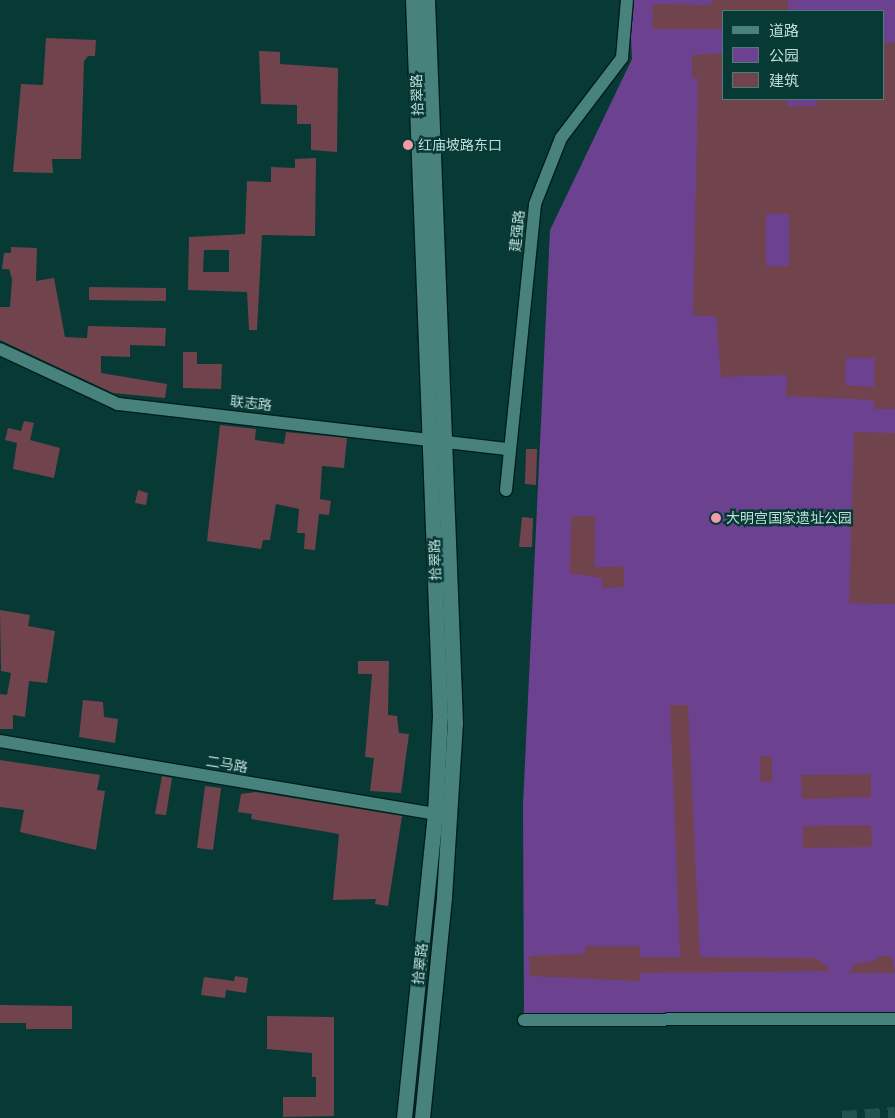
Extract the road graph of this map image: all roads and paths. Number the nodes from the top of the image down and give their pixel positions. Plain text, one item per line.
1 (413, 0) edge
2 (427, 0) edge
3 (626, 0) edge
4 (0, 349) edge
5 (438, 441) junction
6 (509, 449) junction
7 (506, 490) dead end
8 (0, 742) edge
9 (435, 814) junction
10 (450, 817) junction
11 (895, 1019) edge
12 (524, 1020) dead end
13 (404, 1118) edge
14 (422, 1118) edge

1 - 5 main road, 拾翠路
2 - 5 main road, 拾翠路
3 - 6 street, 建强路
4 - 5 street, 联志路
5 - 6 street, 联志路
5 - 9 main road, 拾翠路
5 - 10 main road, 拾翠路
6 - 7 street, 建强路
8 - 9 street, 二马路
9 - 10 street, 二马路
9 - 13 main road, 拾翠路
10 - 14 main road, 拾翠路
11 - 12 street

